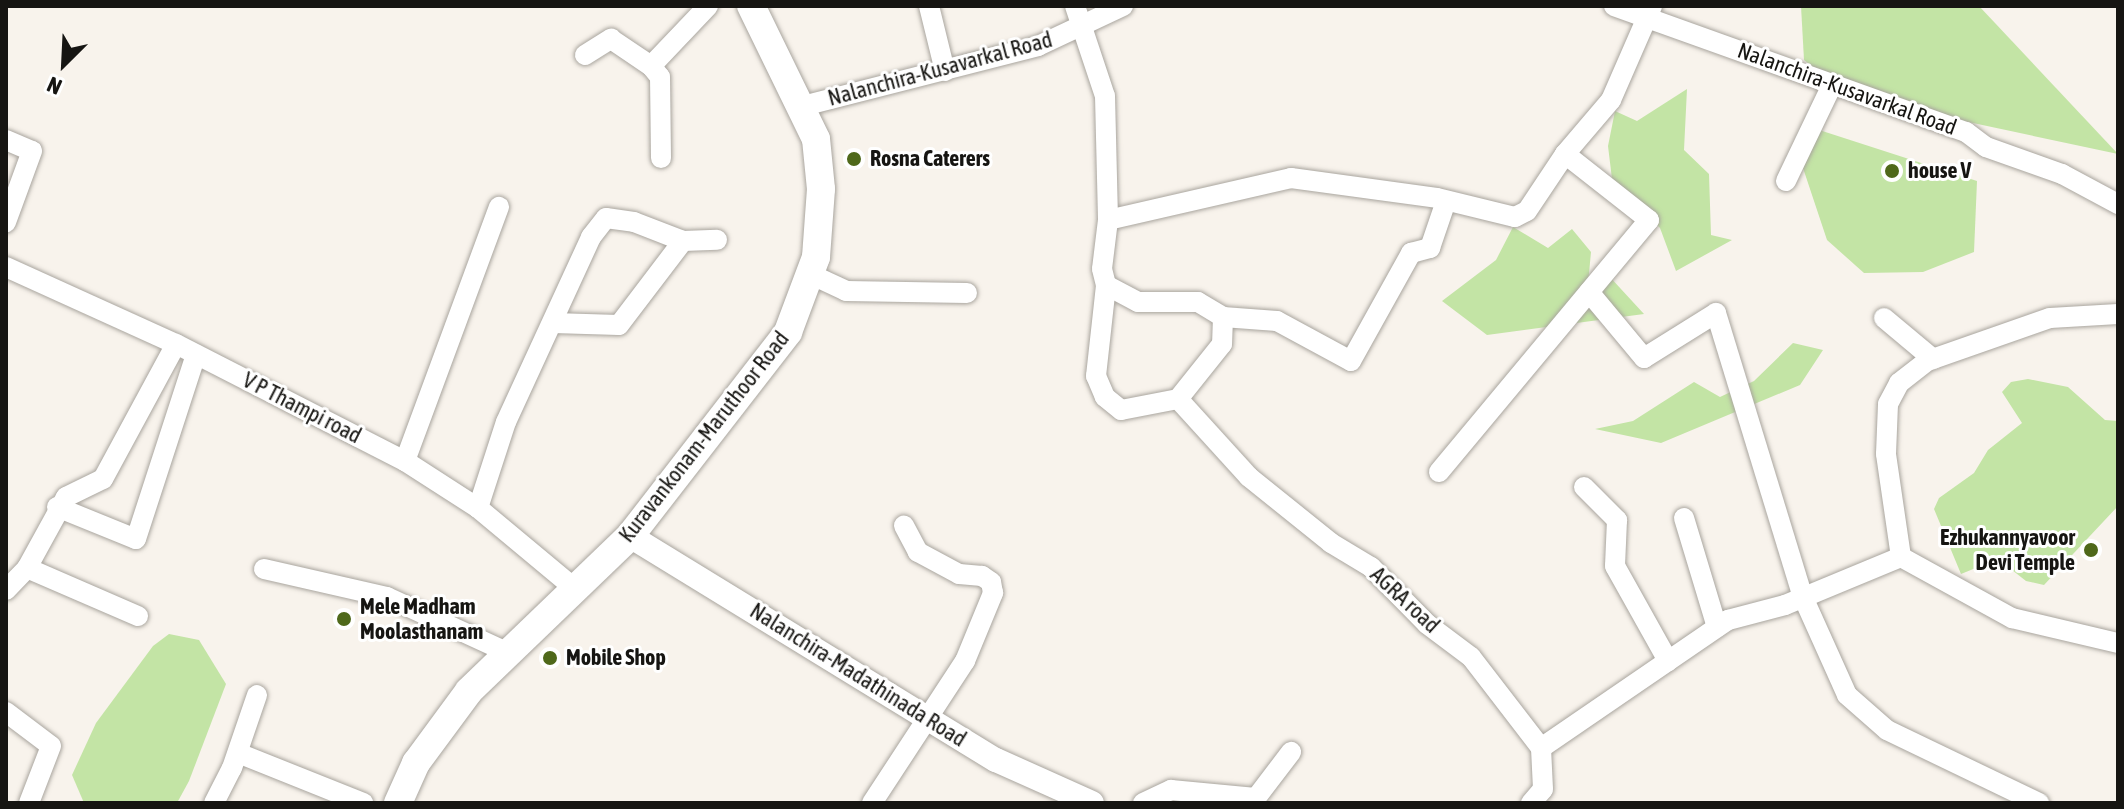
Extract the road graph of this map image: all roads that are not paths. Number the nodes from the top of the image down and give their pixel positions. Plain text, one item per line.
1 (708, 6) edge
2 (751, 6) edge
3 (929, 6) edge
4 (1075, 6) edge
5 (1123, 6) edge
6 (1614, 6) edge
7 (1650, 12) edge
8 (1083, 27) junction
9 (585, 55) dead end
10 (651, 66) junction
11 (945, 71) junction
12 (1832, 85) junction
13 (799, 107) junction
14 (6, 140) edge
15 (1565, 154) junction
16 (661, 158) dead end
17 (1786, 181) dead end
18 (1446, 201) junction
19 (2118, 204) edge
20 (499, 207) dead end
21 (1108, 220) junction
22 (6, 222) edge
23 (717, 240) dead end
24 (683, 241) junction
25 (6, 267) edge
26 (810, 274) junction
27 (1106, 285) junction
28 (1589, 292) junction
29 (967, 293) dead end
30 (2118, 314) edge
31 (1223, 317) junction
32 (1884, 318) dead end
33 (553, 323) junction
34 (176, 344) junction
35 (196, 354) junction
36 (1930, 360) junction
37 (1178, 399) junction
38 (405, 461) junction
39 (1439, 472) dead end
40 (1584, 487) dead end
41 (57, 507) junction
42 (478, 508) junction
43 (1684, 518) dead end
44 (904, 526) dead end
45 (630, 536) junction
46 (1901, 557) junction
47 (27, 568) junction
48 (264, 569) dead end
49 (574, 588) junction
50 (6, 590) edge
51 (1803, 597) junction
52 (138, 616) dead end
53 (1717, 627) junction
54 (2118, 643) edge
55 (509, 653) junction
56 (1668, 661) junction
57 (257, 695) dead end
58 (6, 712) edge
59 (931, 719) junction
60 (1541, 748) junction
61 (1291, 752) dead end
62 (238, 753) junction
63 (31, 802) edge
64 (214, 803) edge
65 (363, 803) edge
66 (398, 803) edge
67 (872, 803) edge
68 (1092, 803) edge
69 (1143, 803) edge
70 (1531, 803) edge
71 (2039, 803) edge

1 - 10 street
2 - 13 main road, Kuravankonam-Maruthoor Road
3 - 11 street
4 - 8 street
5 - 8 street, Nalanchira-Kusavarkal Road
6 - 7 street, Nalanchira-Kusavarkal Road
7 - 12 street, Nalanchira-Kusavarkal Road
7 - 15 street
8 - 11 street, Nalanchira-Kusavarkal Road
8 - 21 street
9 - 10 street
10 - 16 street
11 - 13 street, Nalanchira-Kusavarkal Road
12 - 17 street
12 - 19 street, Nalanchira-Kusavarkal Road
13 - 26 main road, Kuravankonam-Maruthoor Road
14 - 22 street
15 - 18 street
15 - 28 street
18 - 21 street
18 - 31 street
20 - 38 street
21 - 27 street
23 - 24 street
24 - 33 street
24 - 33 street
25 - 34 street, V P Thampi road
26 - 29 street
26 - 45 main road, Kuravankonam-Maruthoor Road
27 - 31 street
27 - 37 street
28 - 39 street
28 - 51 street
30 - 36 street
31 - 37 street
32 - 36 street
33 - 42 street
34 - 35 street, V P Thampi road
34 - 41 street
35 - 38 street, V P Thampi road
35 - 41 street
36 - 46 street
37 - 60 street, AGRA road
38 - 42 street, V P Thampi road
40 - 56 street
41 - 47 street
42 - 49 street, V P Thampi road
43 - 53 street
44 - 59 street
45 - 49 main road, Kuravankonam-Maruthoor Road
45 - 59 street, Nalanchira-Madathinada Road
46 - 51 street
46 - 54 street
47 - 50 street
47 - 52 street
48 - 55 street
49 - 55 main road, Kuravankonam-Maruthoor Road
51 - 53 street
51 - 71 street
53 - 56 street
55 - 66 main road, Kuravankonam-Maruthoor Road
56 - 60 street
57 - 62 street
58 - 63 street
59 - 67 street
59 - 68 street, Nalanchira-Madathinada Road
60 - 70 street
61 - 69 street
62 - 64 street
62 - 65 street

